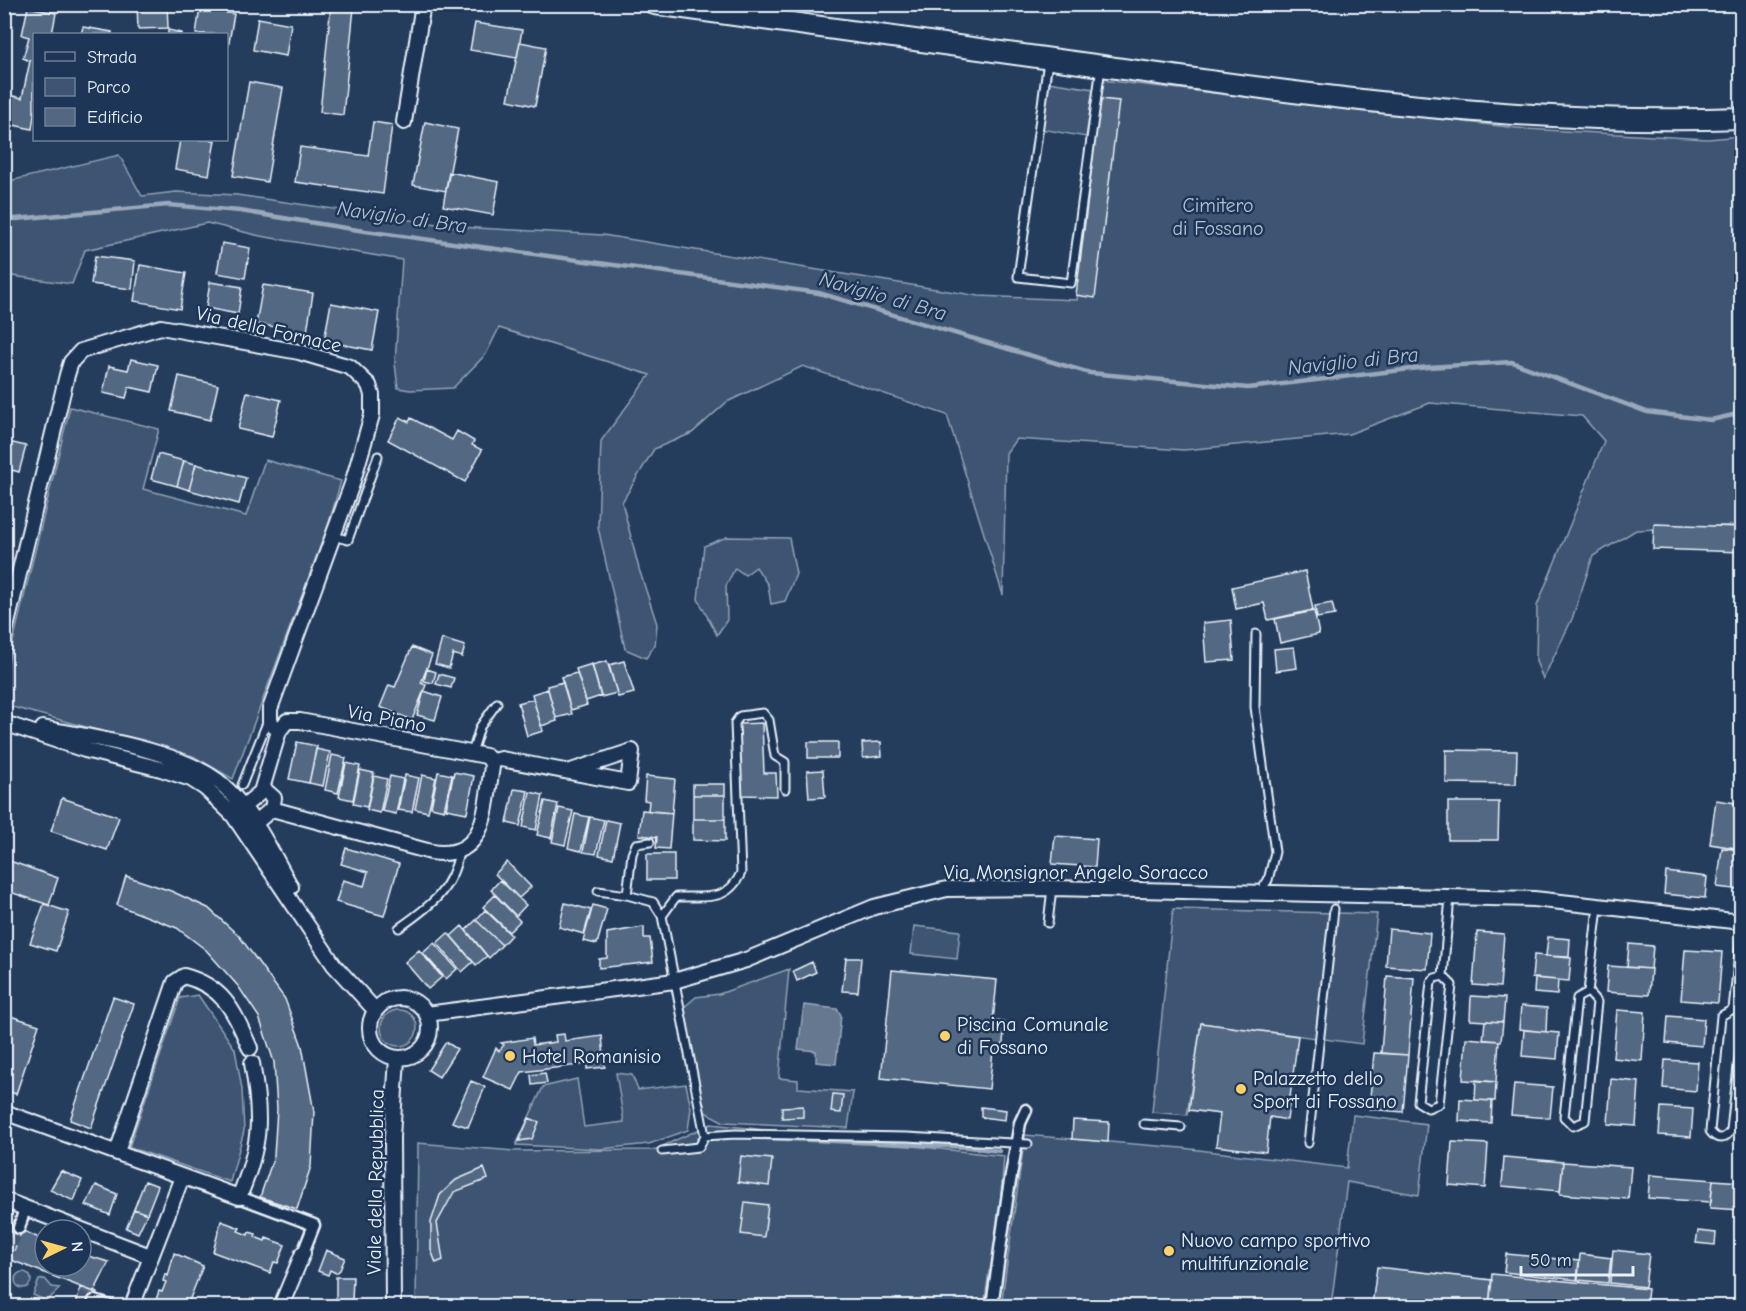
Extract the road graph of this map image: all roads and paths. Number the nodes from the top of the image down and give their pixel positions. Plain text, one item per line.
1 (423, 4) edge
2 (655, 4) edge
3 (1048, 58) junction
4 (1101, 66) junction
5 (1742, 118) edge
6 (404, 122) dead end
7 (378, 456) dead end
8 (333, 536) junction
9 (6, 627) edge
10 (1256, 634) dead end
11 (497, 703) dead end
12 (269, 717) junction
13 (4, 722) edge
14 (279, 731) junction
15 (472, 754) junction
16 (491, 761) junction
17 (572, 771) dead end
18 (242, 785) dead end
19 (785, 789) dead end
20 (261, 792) junction
21 (273, 809) junction
22 (238, 811) junction
23 (255, 823) junction
24 (650, 842) dead end
25 (459, 852) junction
26 (1052, 888) junction
27 (598, 891) dead end
28 (1260, 892) junction
29 (627, 895) junction
30 (1450, 897) junction
31 (1598, 907) junction
32 (1334, 909) dead end
33 (662, 916) junction
34 (1048, 923) dead end
35 (1742, 924) edge
36 (399, 928) dead end
37 (334, 965) junction
38 (1443, 976) junction
39 (674, 981) junction
40 (1588, 992) junction
41 (1733, 1009) junction
42 (375, 1010) junction
43 (427, 1014) junction
44 (1742, 1015) edge
45 (1742, 1030) edge
46 (250, 1048) dead end
47 (397, 1058) junction
48 (252, 1063) dead end
49 (1026, 1110) dead end
50 (4, 1112) edge
51 (1144, 1124) dead end
52 (1181, 1126) dead end
53 (705, 1136) junction
54 (1308, 1143) dead end
55 (1022, 1144) junction
56 (662, 1151) dead end
57 (117, 1152) junction
58 (182, 1177) junction
59 (239, 1197) junction
60 (4, 1200) edge
61 (25, 1208) junction
62 (19, 1228) tunnel mouth
63 (303, 1253) joint
64 (150, 1256) junction
65 (94, 1301) dead end
66 (110, 1306) edge
67 (132, 1306) edge
68 (281, 1306) edge
69 (393, 1306) edge
70 (992, 1306) edge

1 - 6 street
2 - 3 main road
3 - 4 main road
3 - 4 lane
4 - 5 main road
7 - 8 lane
8 - 9 street, Via della Fornace
8 - 12 street, Via della Fornace
10 - 28 lane
11 - 15 lane
12 - 14 street
12 - 18 lane
13 - 22 street
14 - 15 street, Via Piano
14 - 20 street
15 - 16 street, Via Piano
16 - 17 street, Via Piano
16 - 25 street
19 - 33 lane
20 - 21 street
20 - 22 street
21 - 23 street
21 - 25 street
22 - 23 street
22 - 37 street
23 - 37 street
24 - 29 lane
25 - 36 lane
26 - 28 street, Via Monsignor Angelo Soracco
26 - 34 lane
26 - 39 street, Via Monsignor Angelo Soracco
27 - 29 lane
28 - 30 street, Via Monsignor Angelo Soracco
29 - 33 lane
30 - 31 street, Via Monsignor Angelo Soracco
30 - 38 lane
31 - 35 street, Via Monsignor Angelo Soracco
31 - 40 lane
32 - 54 lane
33 - 39 lane
35 - 41 lane
37 - 42 street
38 - 38 lane
39 - 43 street, Via Monsignor Angelo Soracco
39 - 53 lane
40 - 40 lane
41 - 44 lane
41 - 45 lane
42 - 43 street
42 - 47 street
43 - 47 street
46 - 57 street
47 - 69 street, Viale della Repubblica
48 - 59 street
49 - 55 street
50 - 57 street
51 - 52 lane
53 - 55 lane
53 - 56 lane
55 - 70 street
57 - 58 street
58 - 59 street
58 - 64 street
59 - 63 street
60 - 61 street
61 - 62 street
61 - 64 street
63 - 68 street
64 - 67 street
65 - 66 street

